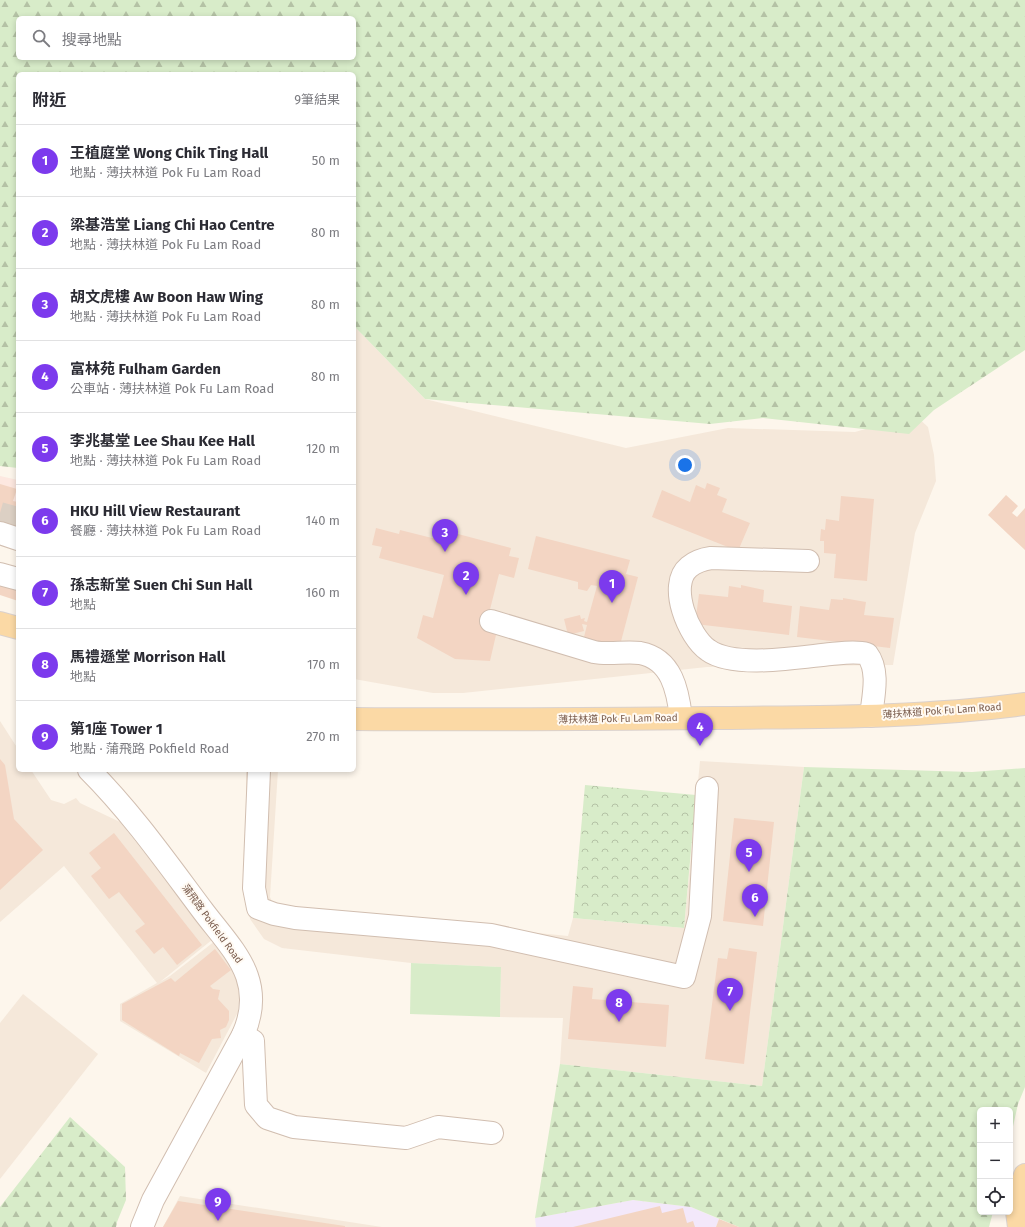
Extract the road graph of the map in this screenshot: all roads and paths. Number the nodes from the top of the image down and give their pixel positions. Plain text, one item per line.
1 (0, 533) edge
2 (16, 538) edge
3 (0, 558) edge
4 (808, 561) dead end
5 (16, 563) edge
6 (0, 574) edge
7 (16, 578) edge
8 (491, 621) dead end
9 (0, 623) edge
10 (16, 627) edge
11 (1025, 704) edge
12 (871, 716) junction
13 (681, 718) junction
14 (356, 719) edge
15 (91, 772) edge
16 (259, 772) edge
17 (707, 788) dead end
18 (243, 1035) junction
19 (492, 1133) dead end
20 (1025, 1175) edge
21 (142, 1227) edge
22 (1019, 1227) edge

1 - 2 street
3 - 5 street
4 - 12 street
6 - 7 street
8 - 13 street
9 - 10 main road
11 - 12 main road, 薄扶林道 Pok Fu Lam Road
12 - 13 main road, 薄扶林道 Pok Fu Lam Road
13 - 14 main road, 薄扶林道 Pok Fu Lam Road
15 - 18 street, 蒲飛路 Pokfield Road
16 - 17 street
18 - 19 street
18 - 21 street, 蒲飛路 Pokfield Road
20 - 22 main road

